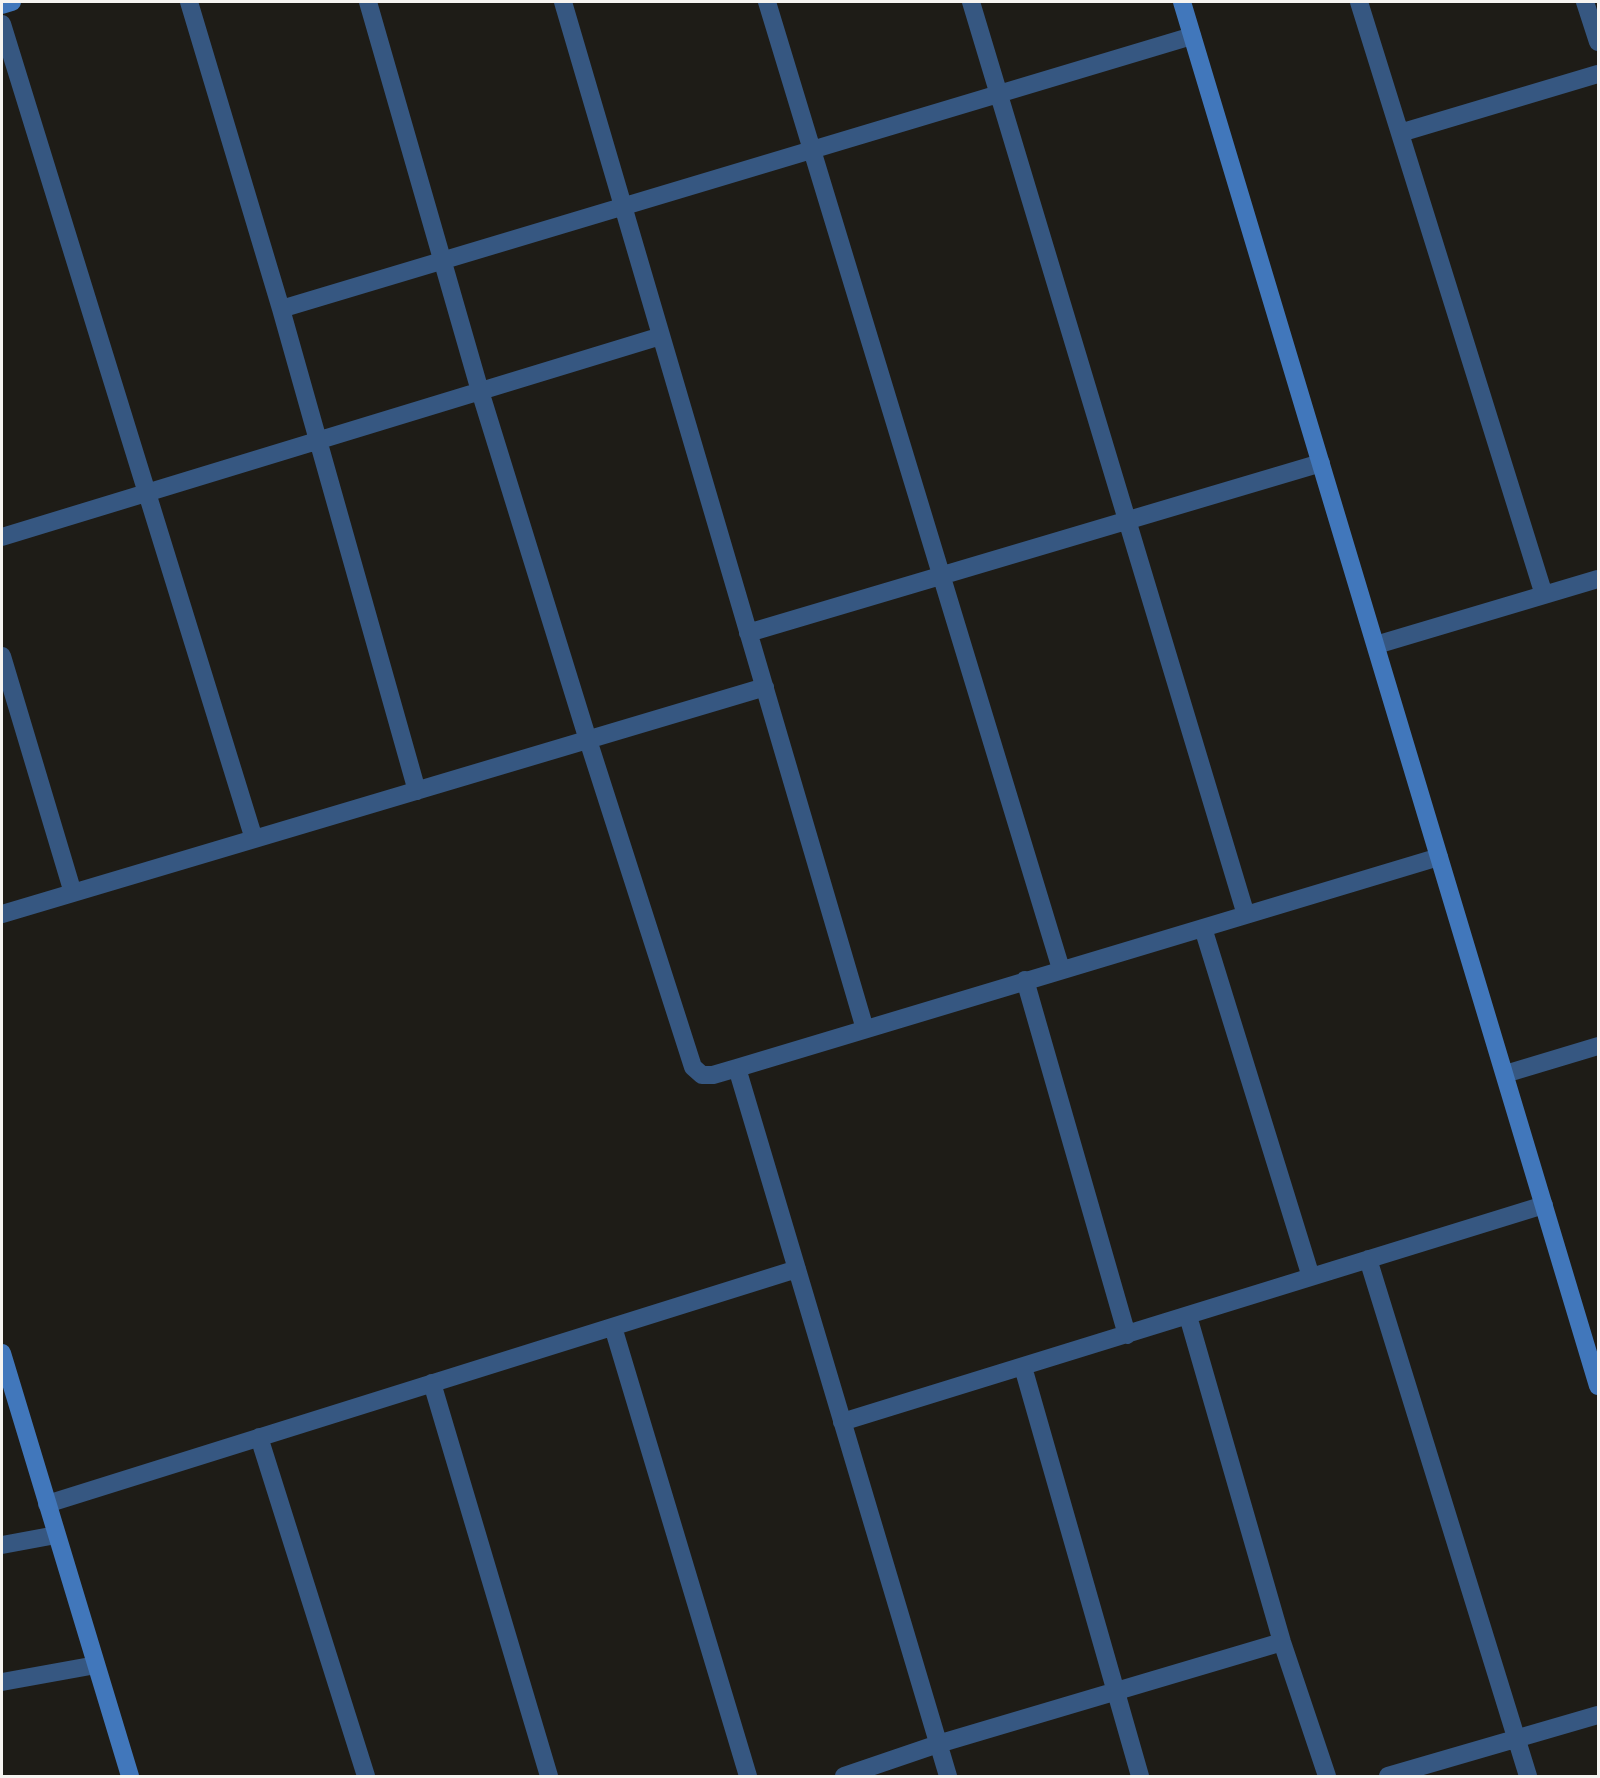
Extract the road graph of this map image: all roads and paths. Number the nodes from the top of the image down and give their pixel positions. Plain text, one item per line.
1 (12, 2) edge
2 (189, 2) edge
3 (368, 2) edge
4 (563, 2) edge
5 (767, 2) edge
6 (971, 2) edge
7 (1182, 2) edge
8 (1359, 2) edge
9 (1585, 2) edge
10 (2, 5) edge
11 (2, 24) edge
12 (1192, 36) junction
13 (1599, 42) edge
14 (1599, 74) edge
15 (999, 94) junction
16 (1400, 133) junction
17 (812, 150) junction
18 (623, 207) junction
19 (442, 261) junction
20 (281, 309) junction
21 (661, 336) junction
22 (480, 391) junction
23 (318, 441) junction
24 (1321, 463) junction
25 (147, 493) junction
26 (1127, 521) junction
27 (2, 537) edge
28 (941, 576) junction
29 (1598, 580) edge
30 (1544, 595) junction
31 (748, 633) junction
32 (1376, 645) junction
33 (2, 656) edge
34 (765, 687) junction
35 (588, 740) junction
36 (417, 791) junction
37 (254, 839) junction
38 (1439, 857) junction
39 (74, 893) junction
40 (2, 914) edge
41 (1246, 915) junction
42 (1203, 928) junction
43 (1061, 969) junction
44 (1025, 980) junction
45 (865, 1029) junction
46 (1599, 1046) edge
47 (737, 1068) junction
48 (1505, 1074) junction
49 (1544, 1205) junction
50 (1368, 1259) junction
51 (797, 1269) junction
52 (1311, 1278) junction
53 (1188, 1316) junction
54 (613, 1327) junction
55 (1127, 1335) junction
56 (2, 1353) edge
57 (1023, 1367) junction
58 (5, 1378) edge
59 (432, 1383) junction
60 (1599, 1386) edge
61 (842, 1422) junction
62 (258, 1437) junction
63 (47, 1504) junction
64 (56, 1536) junction
65 (2, 1545) edge
66 (1282, 1642) junction
67 (96, 1665) junction
68 (2, 1682) edge
69 (1114, 1692) junction
70 (1599, 1715) edge
71 (1516, 1738) junction
72 (939, 1744) junction
73 (130, 1776) edge
74 (366, 1776) edge
75 (549, 1776) edge
76 (748, 1776) edge
77 (844, 1776) edge
78 (948, 1776) edge
79 (1140, 1776) edge
80 (1327, 1776) edge
81 (1388, 1776) edge
82 (1528, 1776) edge

1 - 10 street
2 - 20 street
3 - 19 street
4 - 18 street
5 - 17 street
6 - 15 street
7 - 12 street
8 - 16 street
9 - 13 street
11 - 25 street
12 - 15 street
12 - 24 street
14 - 16 street
15 - 17 street
15 - 26 street
16 - 30 street
17 - 18 street
17 - 28 street
18 - 19 street
18 - 21 street
19 - 20 street
19 - 22 street
20 - 23 street
21 - 22 street
21 - 31 street
22 - 23 street
22 - 35 street
23 - 25 street
23 - 36 street
24 - 26 street
24 - 32 street
25 - 27 street
25 - 37 street
26 - 28 street
26 - 41 street
28 - 31 street
28 - 43 street
29 - 30 street
30 - 32 street
31 - 34 street
32 - 38 street
33 - 39 street
34 - 35 street
34 - 45 street
35 - 36 street
35 - 47 street
36 - 37 street
37 - 39 street
38 - 41 street
38 - 48 street
39 - 40 street
41 - 42 street
42 - 43 street
42 - 52 street
43 - 44 street
44 - 45 street
44 - 55 street
45 - 47 street
46 - 48 street
47 - 51 street
48 - 49 street
49 - 50 street
49 - 60 street
50 - 52 street
50 - 71 street
51 - 54 street
51 - 61 street
52 - 53 street
53 - 55 street
53 - 66 street
54 - 59 street
54 - 76 street
55 - 57 street
56 - 58 street
57 - 61 street
57 - 69 street
58 - 63 street
59 - 62 street
59 - 75 street
61 - 72 street
62 - 63 street
62 - 74 street
63 - 64 street
64 - 65 street
64 - 67 street
66 - 69 street
66 - 80 street
67 - 68 street
67 - 73 street
69 - 72 street
69 - 79 street
70 - 71 street
71 - 81 street
71 - 82 street
72 - 77 street
72 - 78 street

